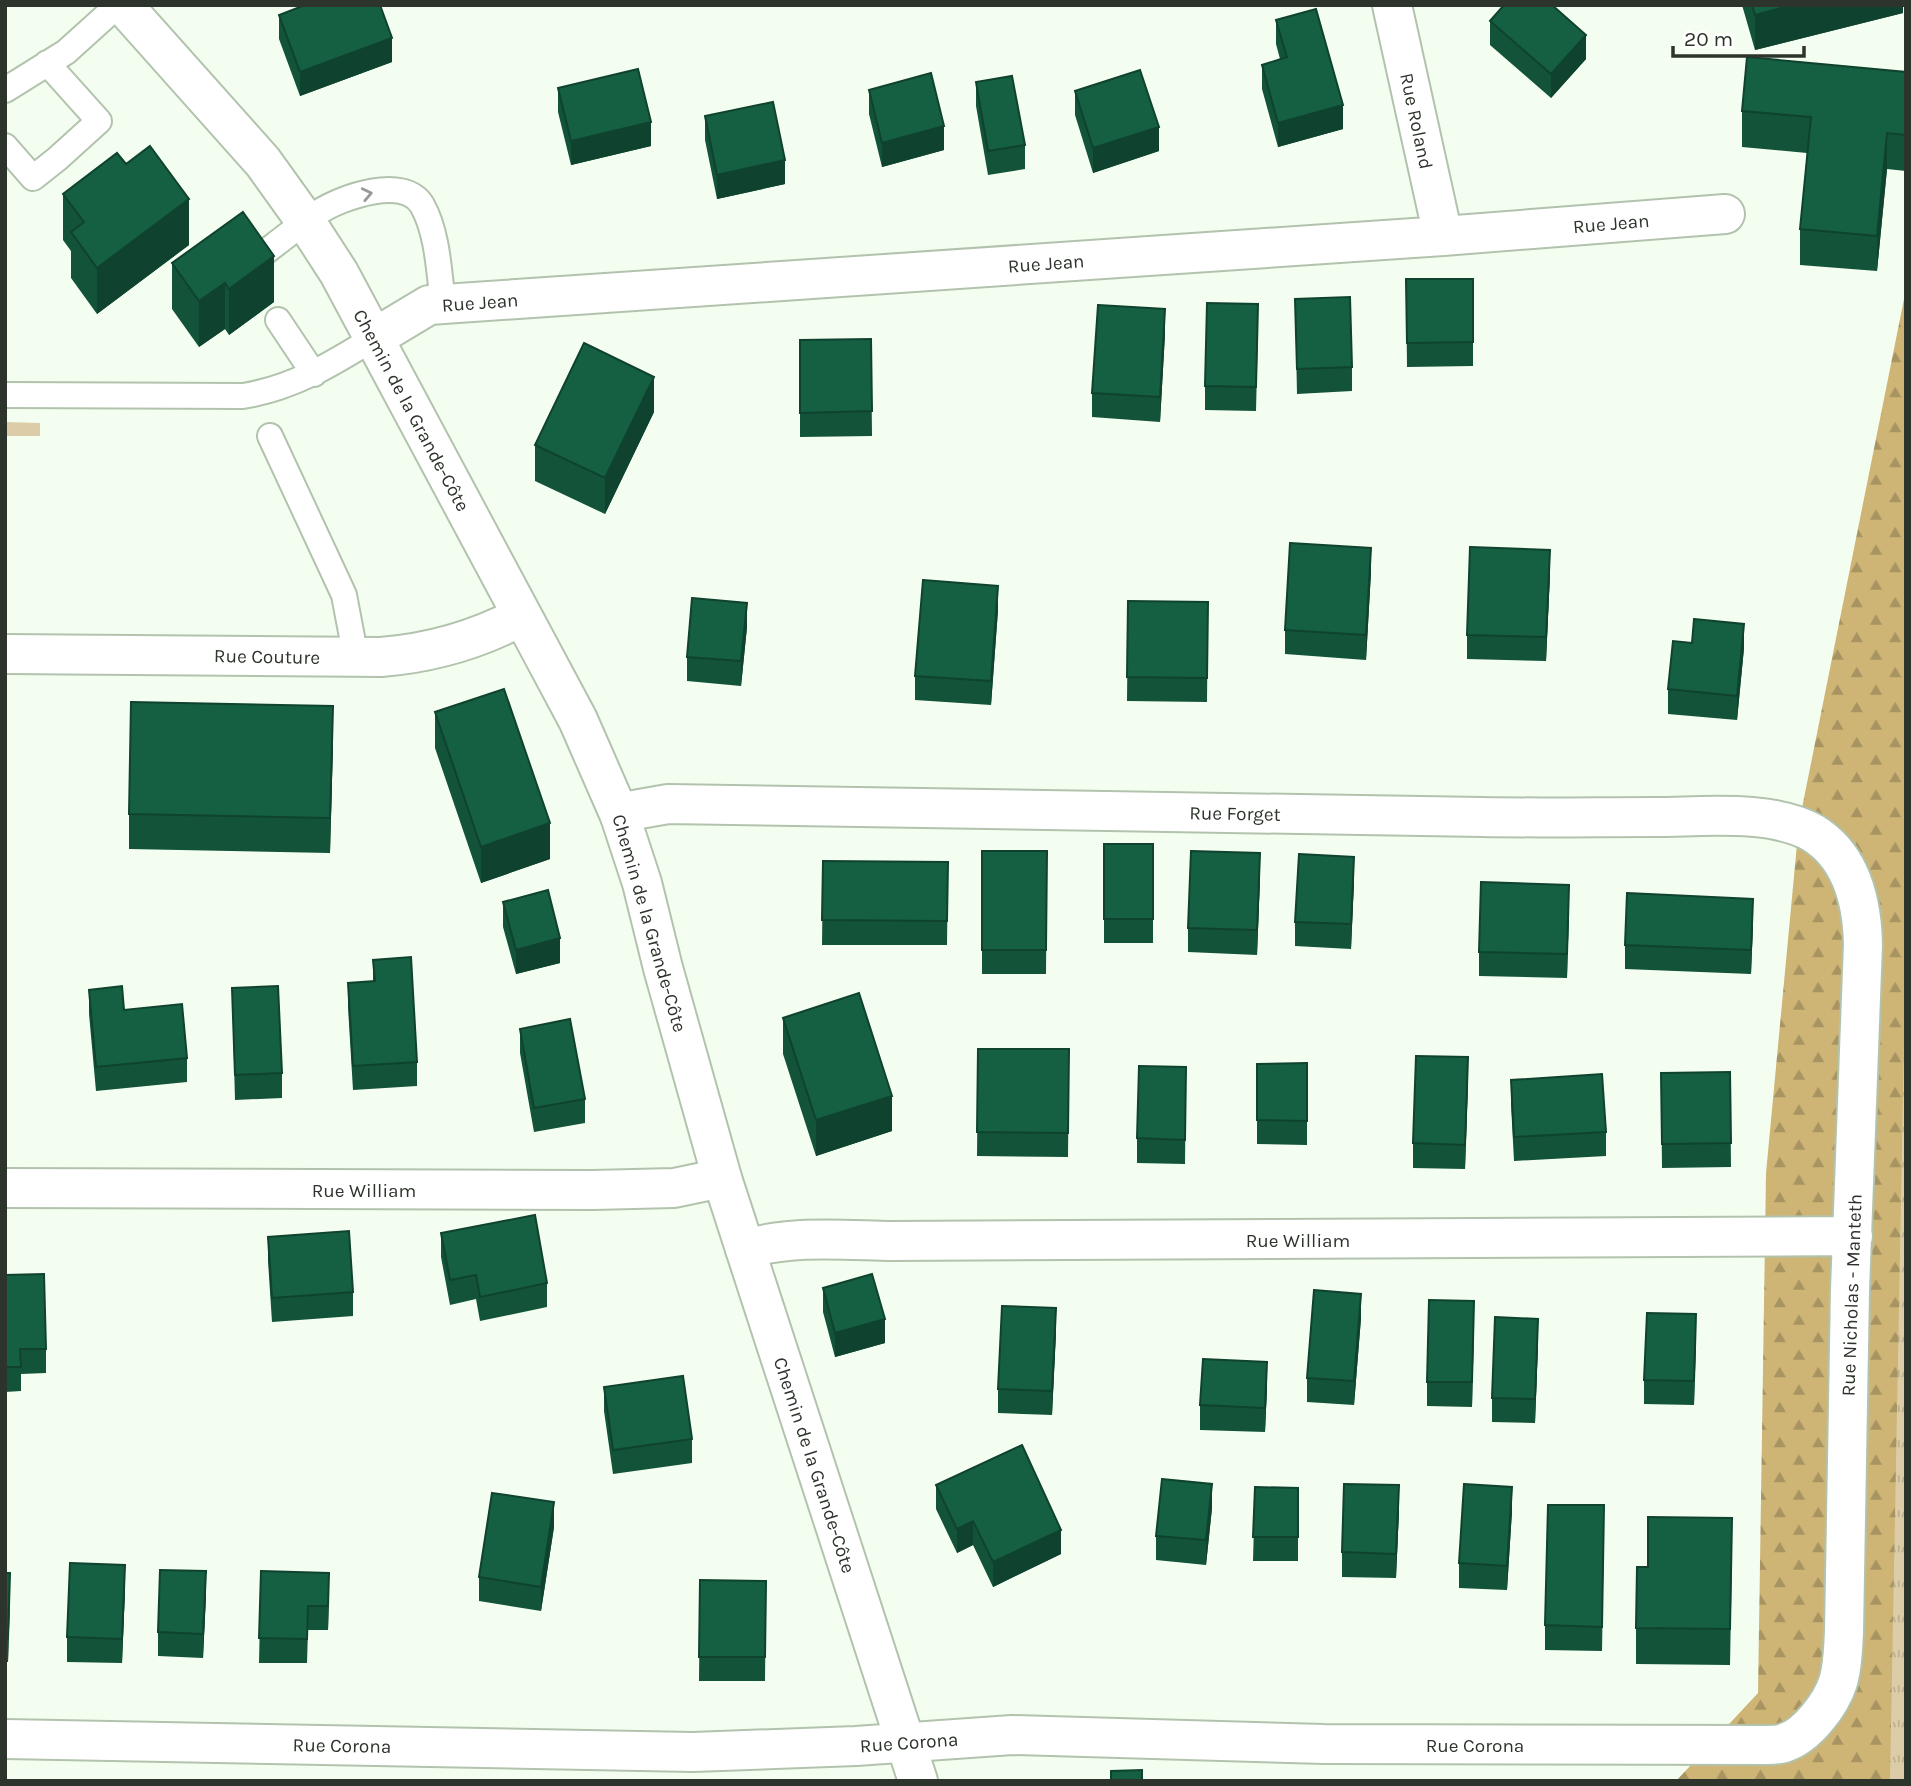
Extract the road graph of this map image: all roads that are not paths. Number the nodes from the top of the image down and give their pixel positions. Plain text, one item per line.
1 (120, 5) edge
2 (1392, 5) edge
3 (47, 63) junction
4 (5, 90) edge
5 (5, 146) edge
6 (1726, 214) dead end
7 (306, 222) junction
8 (1443, 236) junction
9 (255, 260) edge
10 (443, 304) junction
11 (278, 320) dead end
12 (374, 338) junction
13 (314, 374) junction
14 (5, 395) edge
15 (270, 436) dead end
16 (522, 616) junction
17 (5, 654) edge
18 (351, 657) junction
19 (620, 816) junction
20 (1839, 858) joint
21 (722, 1178) junction
22 (5, 1188) edge
23 (1853, 1236) junction
24 (745, 1249) junction
25 (1807, 1728) joint
26 (5, 1740) edge
27 (905, 1742) junction
28 (918, 1781) edge

1 - 3 lane
1 - 7 street, Chemin de la Grande-Côte
2 - 8 street, Rue Roland
3 - 4 lane
3 - 5 lane
6 - 8 street, Rue Jean
7 - 9 lane
7 -> 10 lane
7 - 12 street, Chemin de la Grande-Côte
8 - 10 street, Rue Jean
10 - 12 street, Rue Jean
11 - 13 lane
12 - 13 lane
12 - 16 street, Chemin de la Grande-Côte
13 - 14 lane
15 - 18 lane
16 - 18 street, Rue Couture
16 - 19 street, Chemin de la Grande-Côte
17 - 18 street, Rue Couture
19 - 20 street, Rue Forget
19 - 21 street, Chemin de la Grande-Côte
20 - 23 street, Rue Nicholas - Manteth
21 - 22 street, Rue William
21 - 24 street, Chemin de la Grande-Côte
23 - 24 street, Rue William
23 - 25 street, Rue Nicholas - Manteth
24 - 27 street, Chemin de la Grande-Côte
25 - 27 street, Rue Corona
26 - 27 street, Rue Corona
27 - 28 street, Chemin de la Grande-Côte

